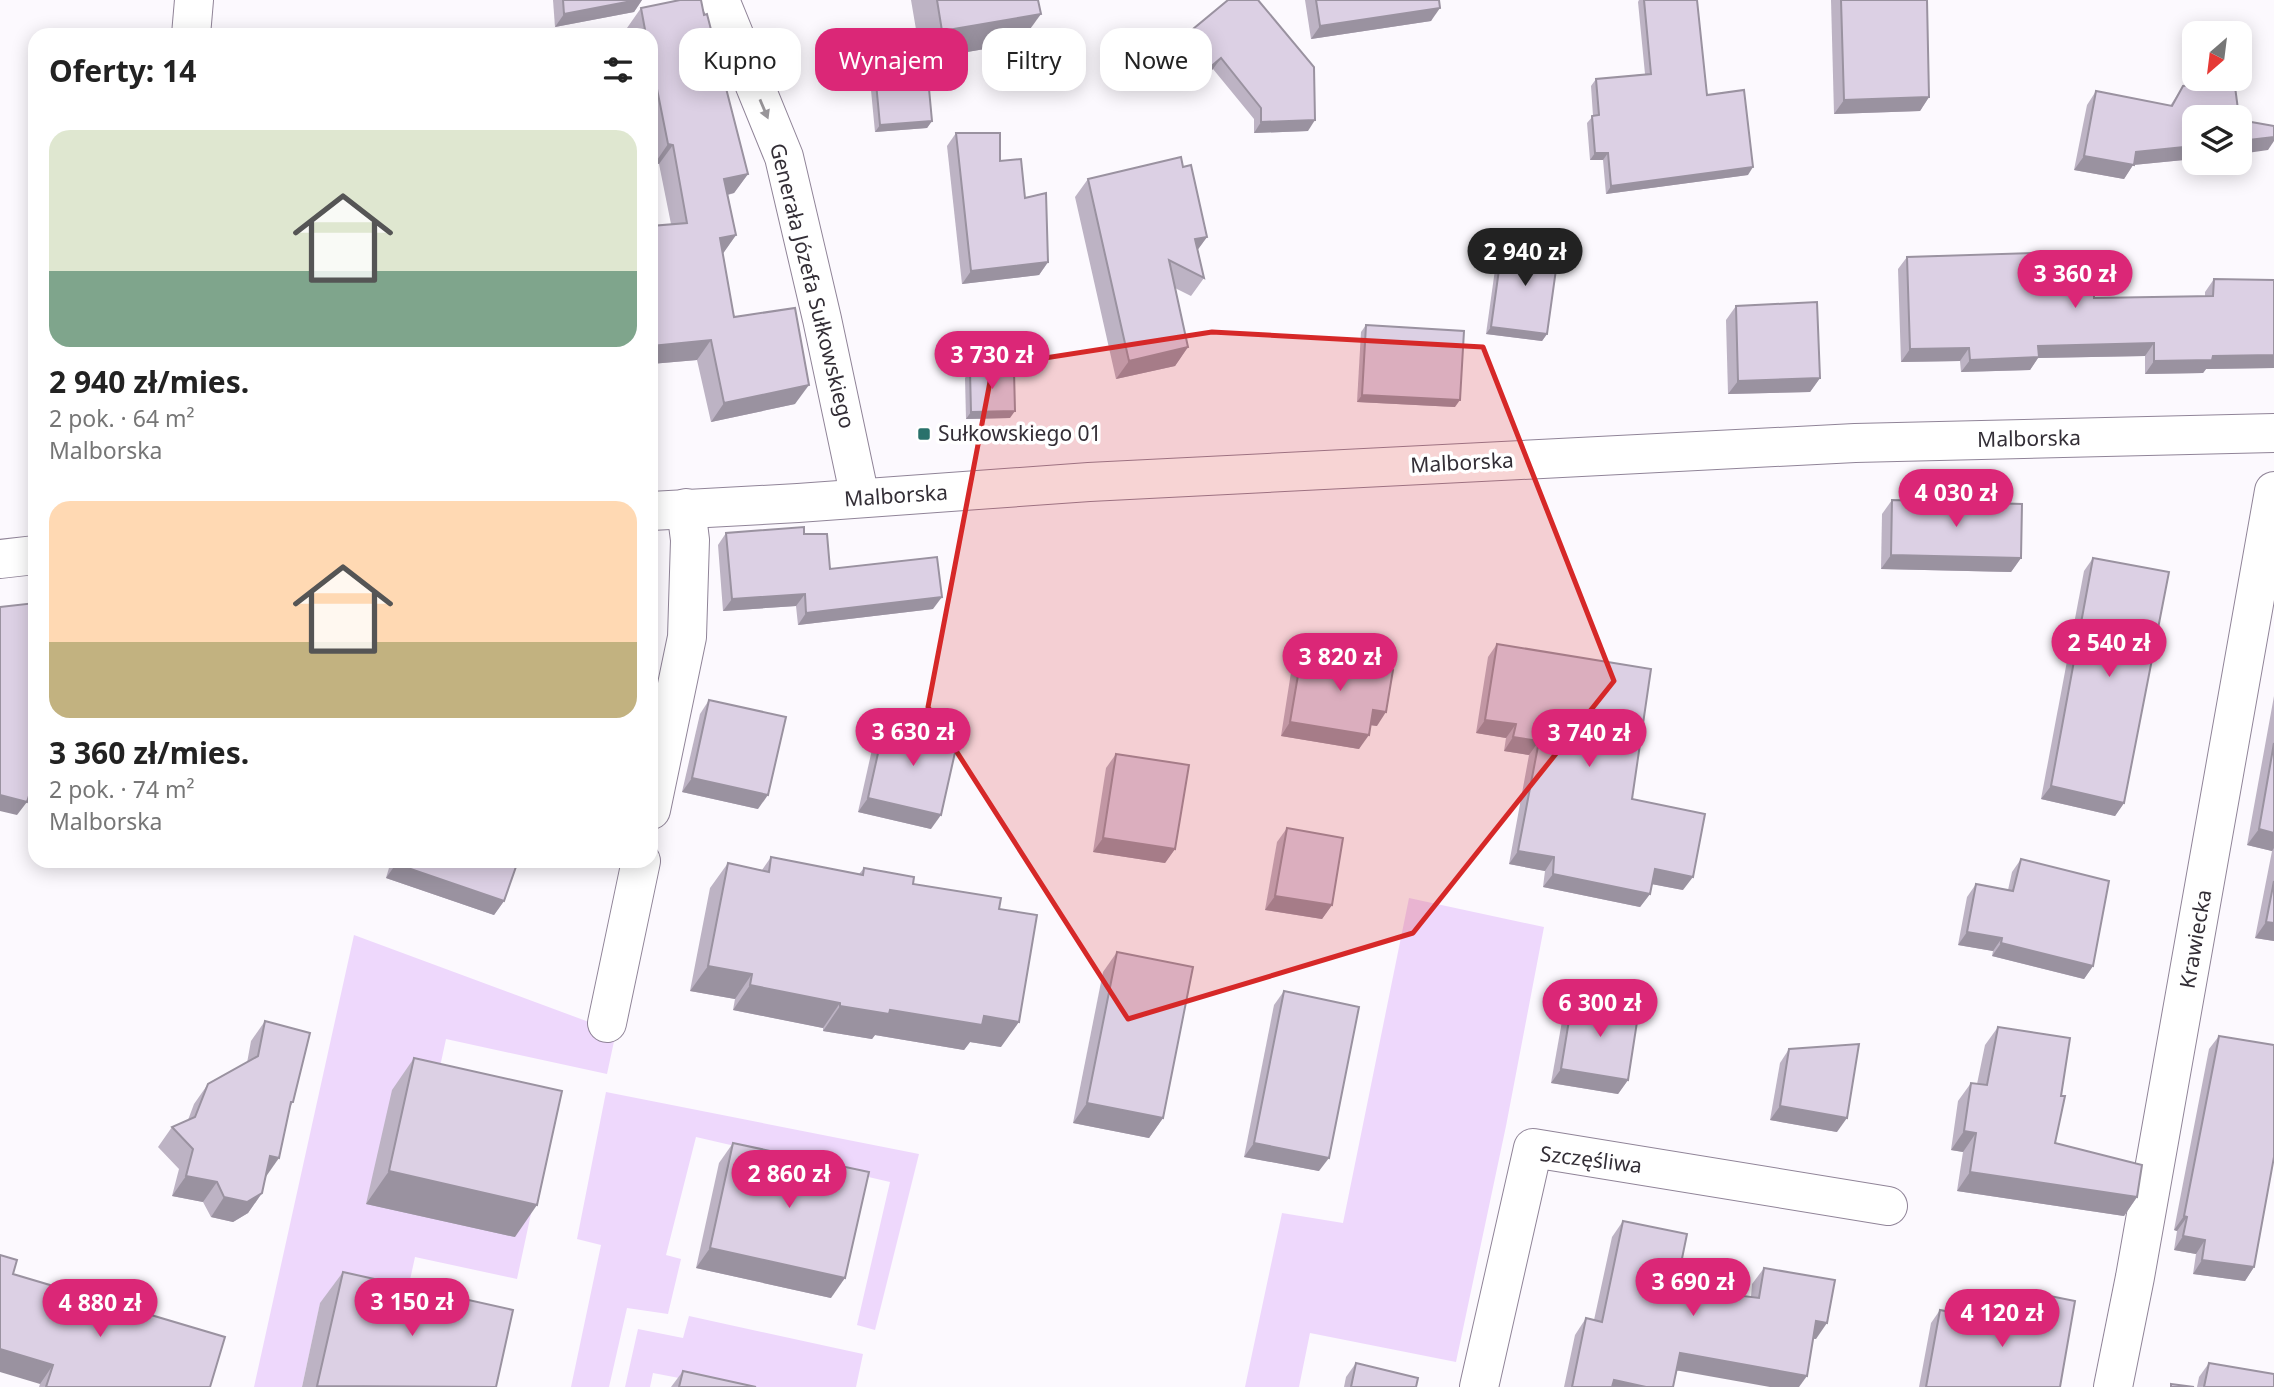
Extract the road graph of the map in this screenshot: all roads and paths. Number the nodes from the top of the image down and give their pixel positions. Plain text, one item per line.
1 (194, 0) edge
2 (720, 0) edge
3 (192, 28) edge
4 (2274, 433) edge
5 (2274, 491) edge
6 (860, 498) junction
7 (668, 510) edge
8 (28, 556) edge
9 (0, 559) edge
10 (658, 776) edge
11 (639, 868) edge
12 (607, 1023) dead end
13 (1888, 1206) dead end
14 (1479, 1387) edge
15 (2113, 1387) edge

1 - 3 street
2 -> 6 street, Generała Józefa Sułkowskiego
4 - 6 street, Malborska
5 - 15 street, Krawiecka
6 - 7 street, Malborska
7 - 10 street
8 - 9 street
11 - 12 street
13 - 14 street, Szczęśliwa

